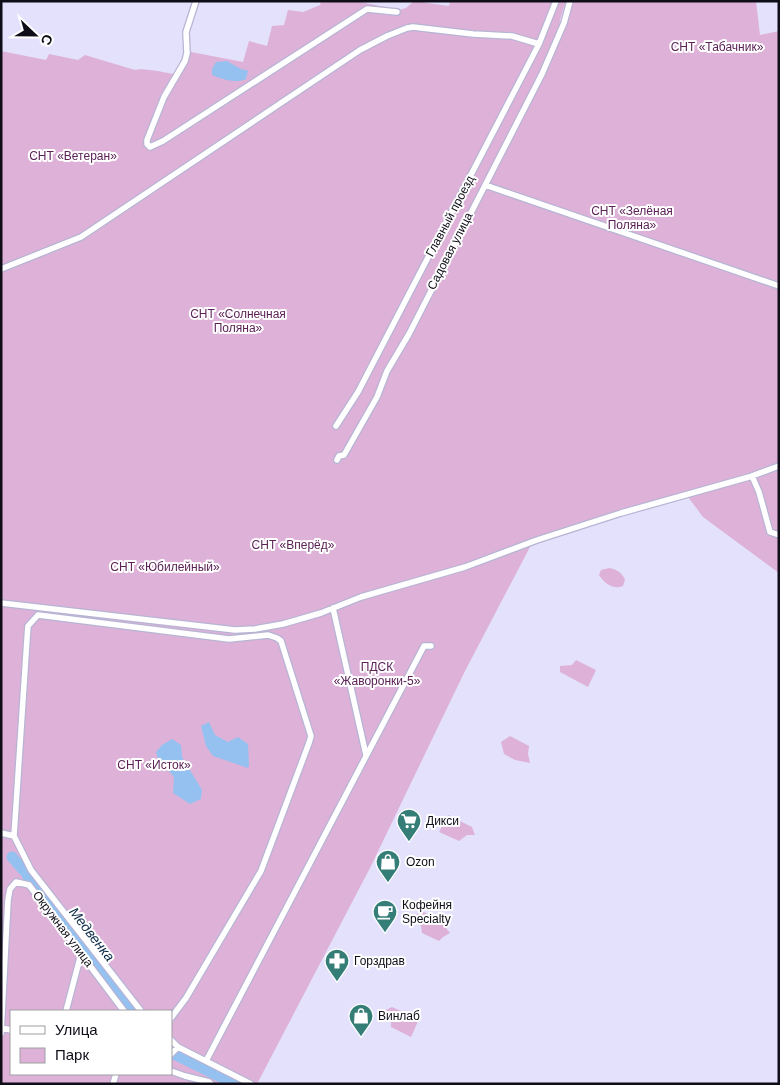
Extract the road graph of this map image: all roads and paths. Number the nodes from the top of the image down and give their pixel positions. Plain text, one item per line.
1 (196, 1) edge
2 (556, 1) edge
3 (570, 1) edge
4 (397, 12) dead end
5 (539, 44) junction
6 (485, 185) junction
7 (1, 268) edge
8 (779, 286) edge
9 (336, 426) dead end
10 (337, 460) dead end
11 (779, 466) edge
12 (752, 476) junction
13 (779, 535) edge
14 (1, 604) edge
15 (333, 608) junction
16 (431, 646) dead end
17 (366, 755) junction
18 (1, 832) edge
19 (14, 836) junction
20 (81, 954) junction
21 (66, 1010) edge
22 (123, 1010) edge
23 (140, 1010) edge
24 (172, 1017) edge
25 (2, 1028) edge
26 (1, 1033) edge
27 (172, 1041) edge
28 (178, 1047) junction
29 (172, 1053) edge
30 (206, 1061) junction
31 (172, 1071) edge
32 (210, 1084) edge
33 (251, 1084) edge

1 - 4 street
2 - 5 street, Главный проезд
3 - 6 street, Садовая улица
5 - 7 street
5 - 9 street, Главный проезд
6 - 8 street
6 - 10 street, Садовая улица
11 - 12 street
12 - 13 street
12 - 15 street
14 - 15 street
15 - 17 street
16 - 17 street
17 - 30 street
18 - 19 street
19 - 23 street
19 - 24 street
20 - 21 street
20 - 22 street, Окружная улица
20 - 25 street, Окружная улица
25 - 26 street, Окружная улица
27 - 28 street
28 - 29 street
28 - 30 street
30 - 33 street
31 - 32 street

